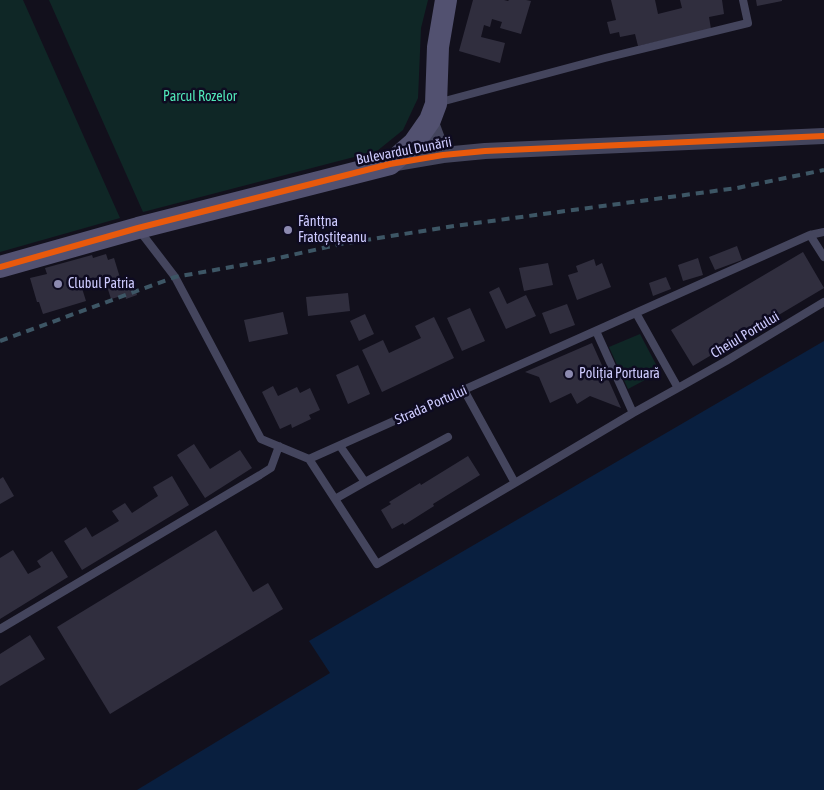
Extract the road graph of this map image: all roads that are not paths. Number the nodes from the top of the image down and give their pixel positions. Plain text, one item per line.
1 (446, 0) edge
2 (743, 0) edge
3 (433, 112) junction
4 (824, 136) edge
5 (443, 155) junction
6 (390, 164) junction
7 (138, 228) junction
8 (824, 232) edge
9 (810, 235) junction
10 (824, 257) edge
11 (0, 267) edge
12 (824, 302) edge
13 (636, 313) junction
14 (596, 331) junction
15 (678, 388) junction
16 (464, 390) junction
17 (633, 413) junction
18 (448, 437) dead end
19 (279, 446) junction
20 (340, 446) junction
21 (309, 459) junction
22 (366, 482) junction
23 (515, 483) junction
24 (336, 499) junction
25 (0, 628) edge

1 - 3 street
2 - 3 lane
3 - 5 street
3 - 6 street
4 - 5 street, Bulevardul Dunării
5 - 6 street, Bulevardul Dunării
6 - 7 street, Bulevardul Dunării
7 - 11 street, Bulevardul Dunării
7 - 19 lane
8 - 9 lane, Strada Portului
9 - 10 lane
9 - 13 lane, Strada Portului
12 - 15 lane, Cheiul Portului
13 - 14 lane, Strada Portului
13 - 15 lane
14 - 16 lane, Strada Portului
14 - 17 lane
15 - 17 lane, Cheiul Portului
16 - 20 lane, Strada Portului
16 - 23 lane
17 - 23 lane
18 - 22 lane
19 - 21 lane
19 - 25 lane
20 - 21 lane, Strada Portului
20 - 22 lane
21 - 24 lane
22 - 24 lane
23 - 24 lane

